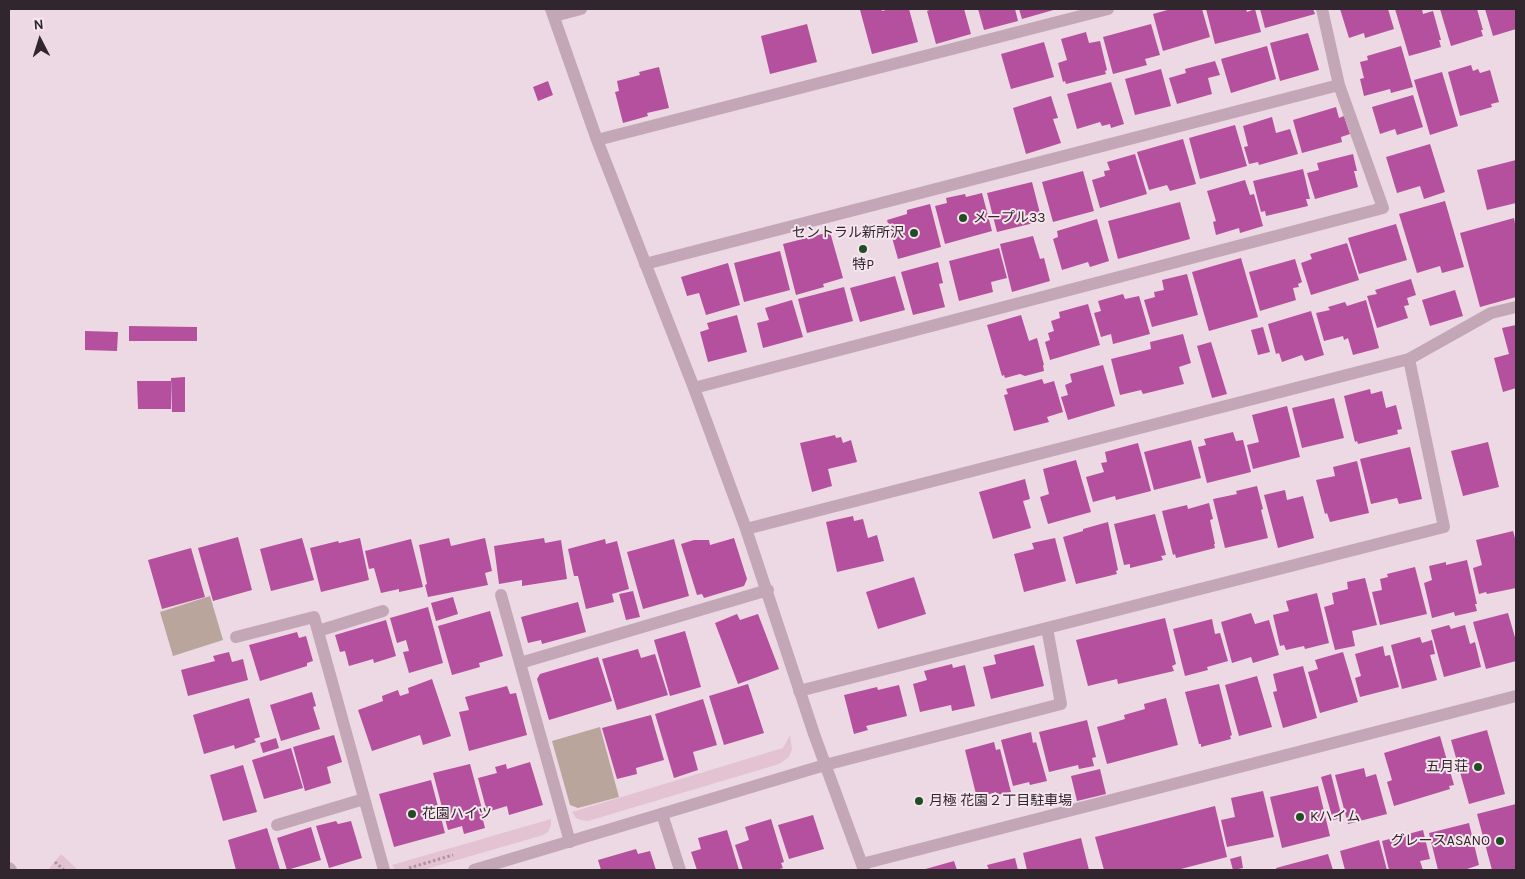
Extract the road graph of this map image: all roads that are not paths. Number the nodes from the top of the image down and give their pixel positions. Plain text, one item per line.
1 (581, 9) edge
2 (1108, 9) edge
3 (1322, 9) edge
4 (553, 12) edge
5 (1339, 85) junction
6 (597, 140) junction
7 (645, 264) junction
8 (1516, 307) edge
9 (1409, 359) junction
10 (694, 388) junction
11 (746, 529) junction
12 (768, 590) junction
13 (501, 595) dead end
14 (383, 611) dead end
15 (1047, 628) junction
16 (318, 631) junction
17 (236, 637) dead end
18 (520, 663) junction
19 (800, 691) junction
20 (1516, 696) edge
21 (825, 765) junction
22 (364, 799) junction
23 (662, 814) junction
24 (277, 824) dead end
25 (570, 842) junction
26 (863, 867) edge
27 (384, 870) edge
28 (474, 870) edge
29 (680, 870) edge

1 - 4 street
2 - 6 street
3 - 5 street
4 - 6 street
5 - 7 street
5 - 10 street
6 - 7 street
7 - 10 street
8 - 9 street
9 - 11 street
9 - 15 street
10 - 11 street
11 - 12 street
12 - 18 street
12 - 19 street
13 - 18 street
14 - 16 street
15 - 19 street
15 - 21 street
16 - 17 street
16 - 22 street
18 - 25 street
19 - 21 street
20 - 26 street
21 - 23 street
21 - 26 street
22 - 24 street
22 - 27 street
23 - 25 street
23 - 29 street
25 - 28 street

